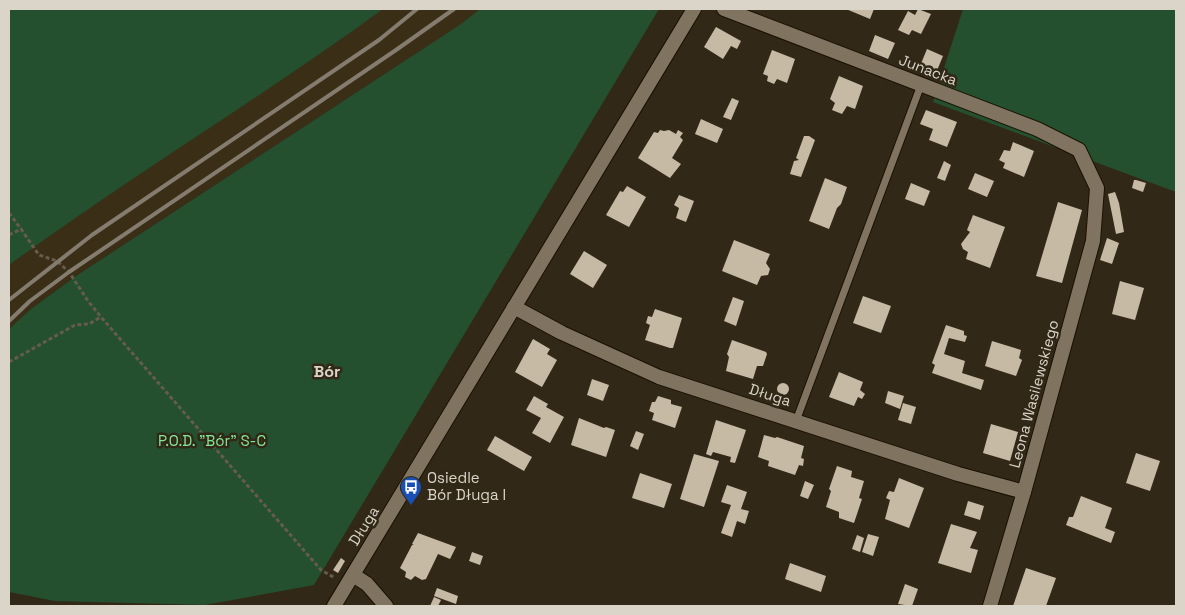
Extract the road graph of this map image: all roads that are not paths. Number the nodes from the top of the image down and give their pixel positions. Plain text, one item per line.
1 (694, 9) edge
2 (724, 9) edge
3 (921, 85) junction
4 (1097, 188) joint
5 (514, 308) junction
6 (796, 421) junction
7 (1024, 492) junction
8 (349, 581) junction
9 (334, 606) edge
10 (386, 606) edge
11 (990, 606) edge

1 - 5 street, Długa
2 - 3 street, Junacka
3 - 4 street, Junacka
3 - 6 lane
4 - 7 street, Leona Wasilewskiego
5 - 6 street, Długa
5 - 8 street, Długa
6 - 7 street, Długa
7 - 11 street, Leona Wasilewskiego
8 - 9 street, Długa
8 - 10 street

